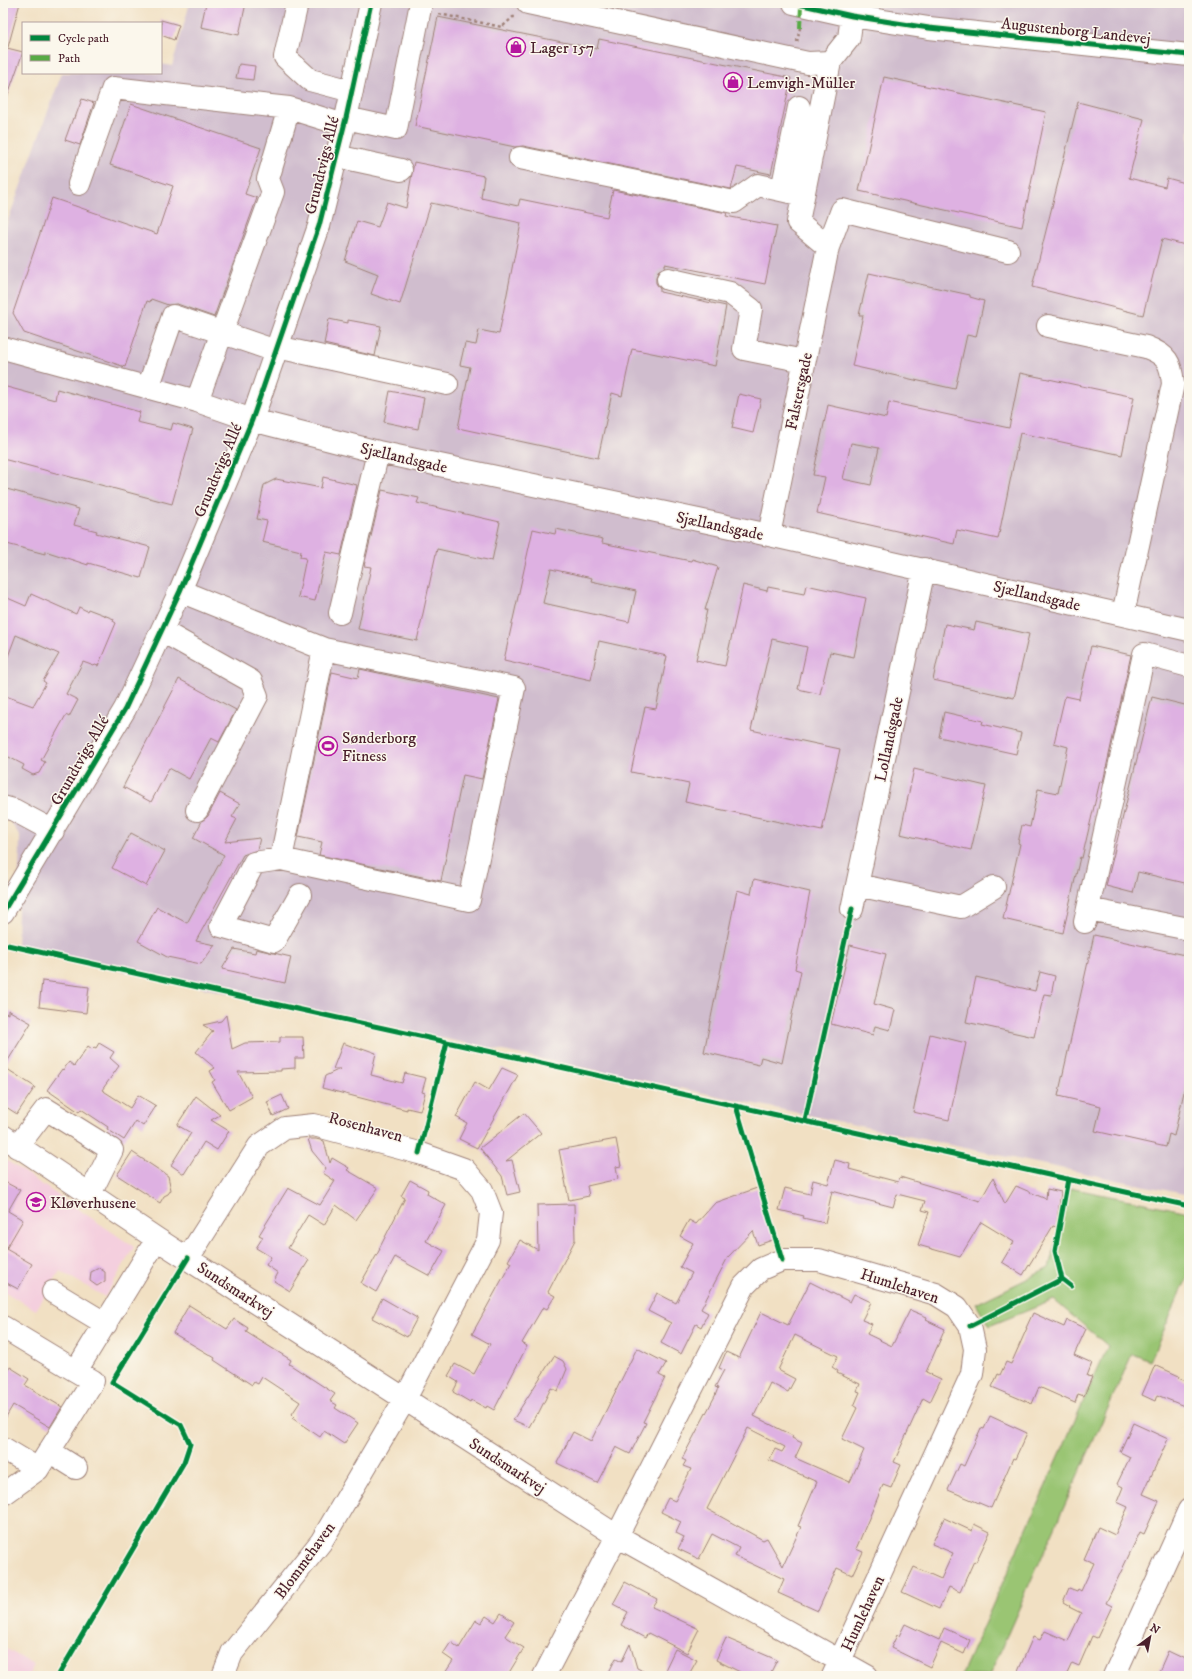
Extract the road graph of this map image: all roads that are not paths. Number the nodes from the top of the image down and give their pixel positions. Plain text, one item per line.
1 (297, 3) edge
2 (371, 3) edge
3 (794, 3) edge
4 (428, 8) edge
5 (524, 11) edge
6 (852, 16) junction
7 (1189, 55) edge
8 (830, 62) junction
9 (352, 91) junction
10 (799, 107) dead end
11 (289, 108) junction
12 (345, 121) junction
13 (336, 156) junction
14 (520, 158) dead end
15 (401, 170) dead end
16 (79, 184) dead end
17 (793, 193) junction
18 (828, 247) junction
19 (1008, 251) dead end
20 (668, 279) dead end
21 (1048, 326) dead end
22 (222, 333) junction
23 (3, 348) edge
24 (276, 349) junction
25 (804, 361) junction
26 (447, 384) dead end
27 (148, 388) junction
28 (197, 401) junction
29 (252, 420) junction
30 (378, 452) junction
31 (769, 535) junction
32 (924, 569) junction
33 (180, 591) junction
34 (340, 614) dead end
35 (1123, 614) junction
36 (1189, 630) edge
37 (162, 631) junction
38 (324, 649) junction
39 (1189, 666) edge
40 (3, 807) edge
41 (197, 810) dead end
42 (53, 831) junction
43 (281, 859) junction
44 (857, 885) junction
45 (994, 887) dead end
46 (300, 895) dead end
47 (852, 909) dead end
48 (3, 912) edge
49 (1189, 929) edge
50 (10, 1142) edge
51 (90, 1194) junction
52 (157, 1239) junction
53 (188, 1258) junction
54 (53, 1292) dead end
55 (106, 1324) junction
56 (3, 1327) edge
57 (76, 1371) junction
58 (405, 1399) junction
59 (3, 1448) edge
60 (44, 1460) junction
61 (76, 1468) dead end
62 (5, 1493) dead end
63 (1189, 1510) edge
64 (617, 1536) junction
65 (836, 1669) edge
66 (223, 1676) edge
67 (544, 1676) edge
68 (868, 1676) edge
69 (1114, 1676) edge

1 - 9 street
2 - 9 street, Grundtvigs Allé
3 - 6 street, Augustenborg Landevej
4 - 12 street
5 - 8 street
6 - 7 street, Augustenborg Landevej
6 - 8 street
8 - 17 street
9 - 12 street, Grundtvigs Allé
10 - 17 street
11 - 12 street
11 - 16 street
11 - 22 street
12 - 13 street, Grundtvigs Allé
13 - 15 street
13 - 24 street, Grundtvigs Allé
14 - 17 street
17 - 18 street
18 - 19 street, Falstersgade
18 - 25 street, Falstersgade
20 - 25 street
21 - 35 street
22 - 24 street
22 - 27 street
22 - 28 street
23 - 27 street, Sjællandsgade
24 - 26 street
24 - 29 street, Grundtvigs Allé
25 - 31 street, Falstersgade
27 - 28 street, Sjællandsgade
28 - 29 street, Sjællandsgade
29 - 30 street, Sjællandsgade
29 - 33 street, Grundtvigs Allé
30 - 31 street, Sjællandsgade
30 - 34 street
31 - 32 street, Sjællandsgade
32 - 35 street, Sjællandsgade
32 - 44 street, Lollandsgade
33 - 37 street, Grundtvigs Allé
33 - 38 street
35 - 36 street, Sjællandsgade
37 - 41 street
37 - 42 street, Grundtvigs Allé
38 - 43 street
38 - 43 street
39 - 49 street
40 - 42 street
42 - 48 street, Grundtvigs Allé
43 - 46 street
44 - 45 street
44 - 47 street, Lollandsgade
50 - 51 street, Sundsmarkvej
50 - 51 street
51 - 52 street, Sundsmarkvej
52 - 53 street, Sundsmarkvej
52 - 55 street
53 - 58 street, Sundsmarkvej
53 - 58 street, Rosenhaven
54 - 55 street
55 - 57 street
56 - 57 street
57 - 60 street
58 - 64 street, Sundsmarkvej
58 - 66 street, Blommehaven
59 - 60 street
60 - 61 street
60 - 62 street
63 - 69 street
64 - 65 street, Sundsmarkvej
64 - 65 street, Humlehaven
64 - 67 street
65 - 68 street, Sundsmarkvej

